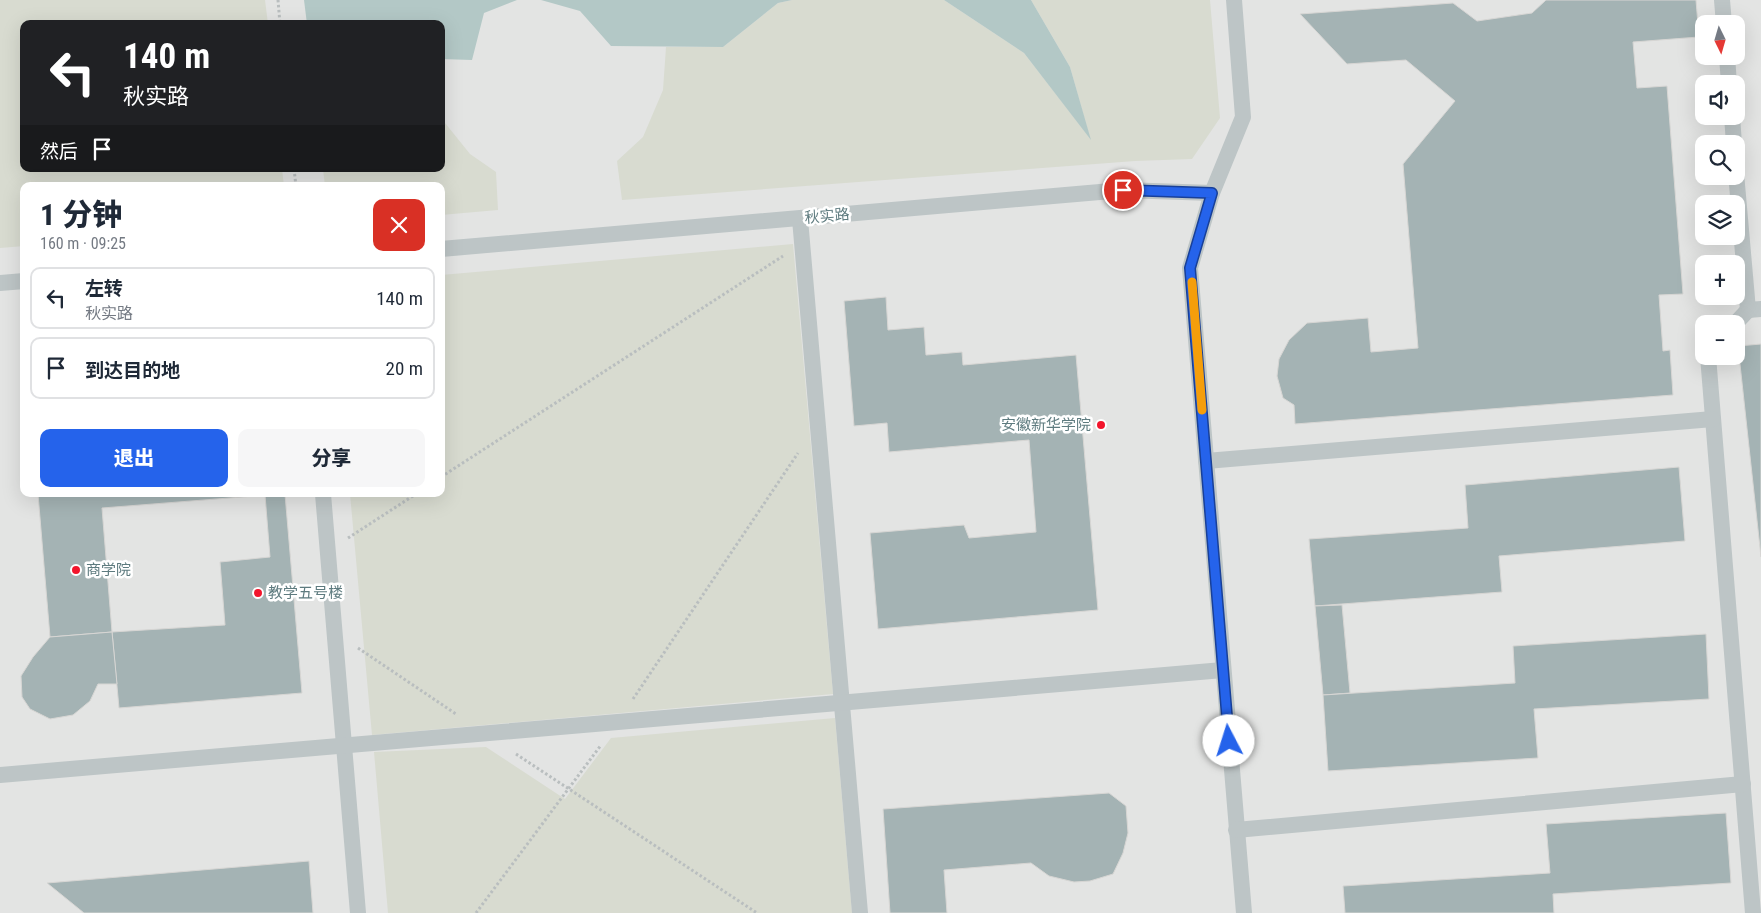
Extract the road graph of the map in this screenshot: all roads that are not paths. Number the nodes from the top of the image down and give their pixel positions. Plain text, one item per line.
1 (1234, 0) edge
2 (1722, 0) edge
3 (1723, 15) edge
4 (1738, 185) edge
5 (1212, 193) junction
6 (800, 219) junction
7 (445, 249) edge
8 (20, 281) edge
9 (0, 283) edge
10 (1754, 309) edge
11 (1709, 365) edge
12 (1713, 419) junction
13 (1206, 461) junction
14 (323, 497) edge
15 (1223, 670) junction
16 (841, 702) junction
17 (346, 745) junction
18 (0, 775) edge
19 (1743, 784) junction
20 (1236, 830) junction
21 (358, 913) edge
22 (860, 913) edge
23 (1244, 913) edge
24 (1753, 913) edge

1 - 5 lane
2 - 3 lane
4 - 10 lane
5 - 6 lane, 秋实路
5 - 13 lane
6 - 7 lane, 秋实路
6 - 16 lane
8 - 9 lane
11 - 12 lane
12 - 13 lane
12 - 19 lane
13 - 15 lane
14 - 17 lane
15 - 16 lane
15 - 20 lane
16 - 17 lane
16 - 22 lane
17 - 18 lane
17 - 21 lane
19 - 20 lane
19 - 24 lane
20 - 23 lane

